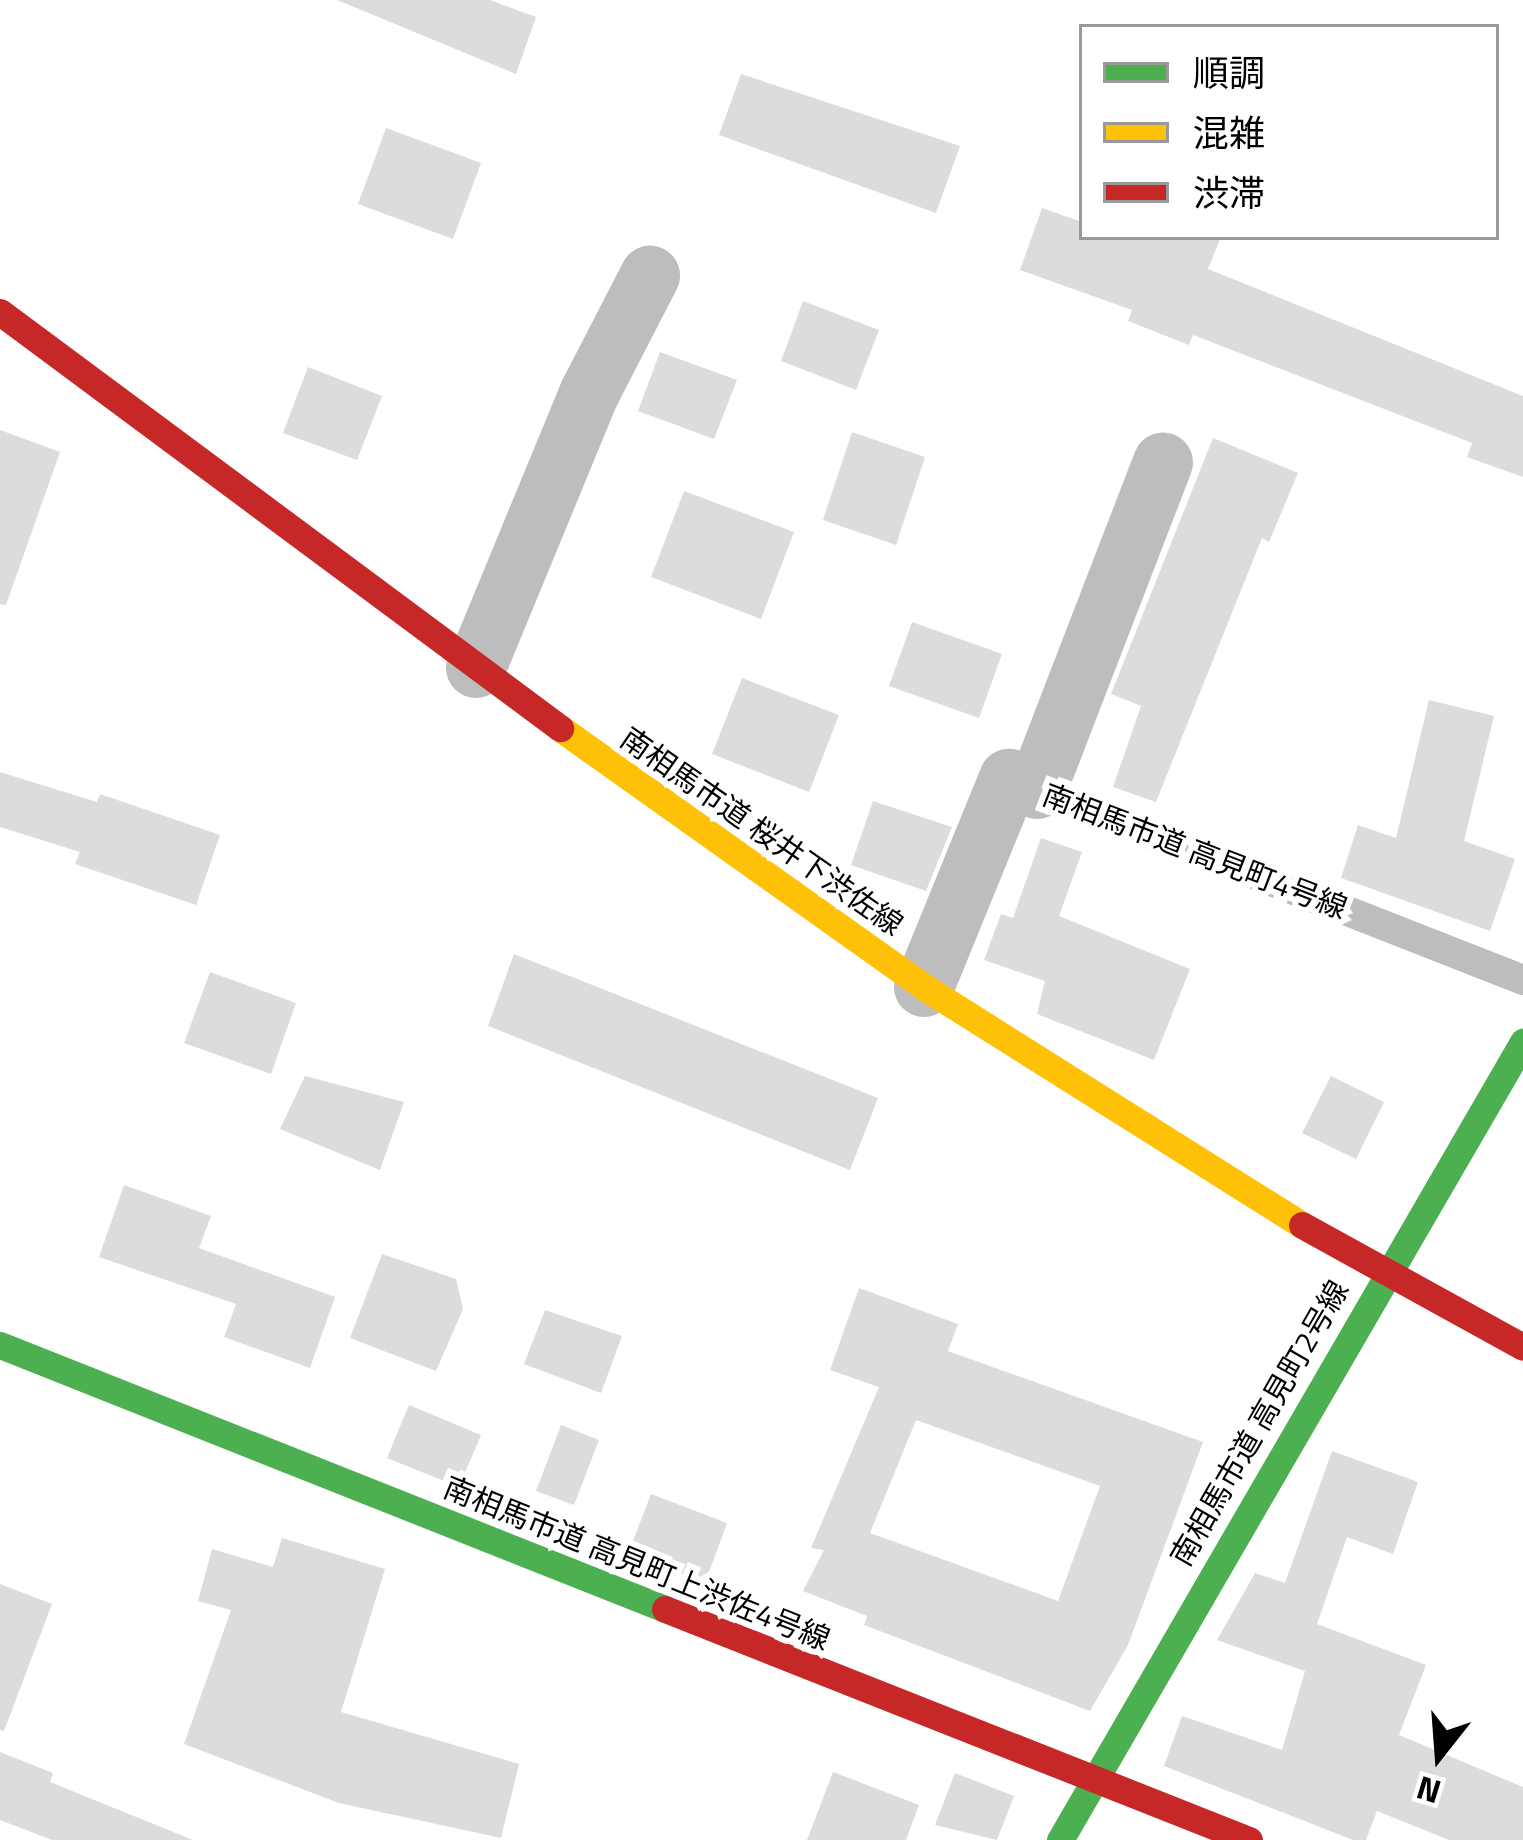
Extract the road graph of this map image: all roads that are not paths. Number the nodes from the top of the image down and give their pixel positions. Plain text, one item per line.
1 (650, 277) dead end
2 (0, 312) edge
3 (1163, 464) dead end
4 (476, 668) junction
5 (1023, 784) junction
6 (1523, 980) edge
7 (924, 987) junction
8 (1523, 1042) edge
9 (1381, 1275) junction
10 (0, 1346) edge
11 (1523, 1347) edge
12 (1094, 1780) junction
13 (1060, 1840) edge
14 (1249, 1840) edge

1 - 4 street
2 - 4 street, 南相馬市道 桜井下渋佐線
3 - 5 street
4 - 7 street, 南相馬市道 桜井下渋佐線
5 - 6 lane, 南相馬市道 高見町4号線
5 - 7 street, 南相馬市道 高見町4号線
7 - 9 street, 南相馬市道 桜井下渋佐線
8 - 9 street, 南相馬市道 高見町2号線
9 - 11 street, 南相馬市道 桜井下渋佐線
9 - 12 street, 南相馬市道 高見町2号線
10 - 12 street, 南相馬市道 高見町上渋佐4号線
12 - 13 street, 南相馬市道 高見町2号線
12 - 14 street, 南相馬市道 高見町上渋佐4号線

